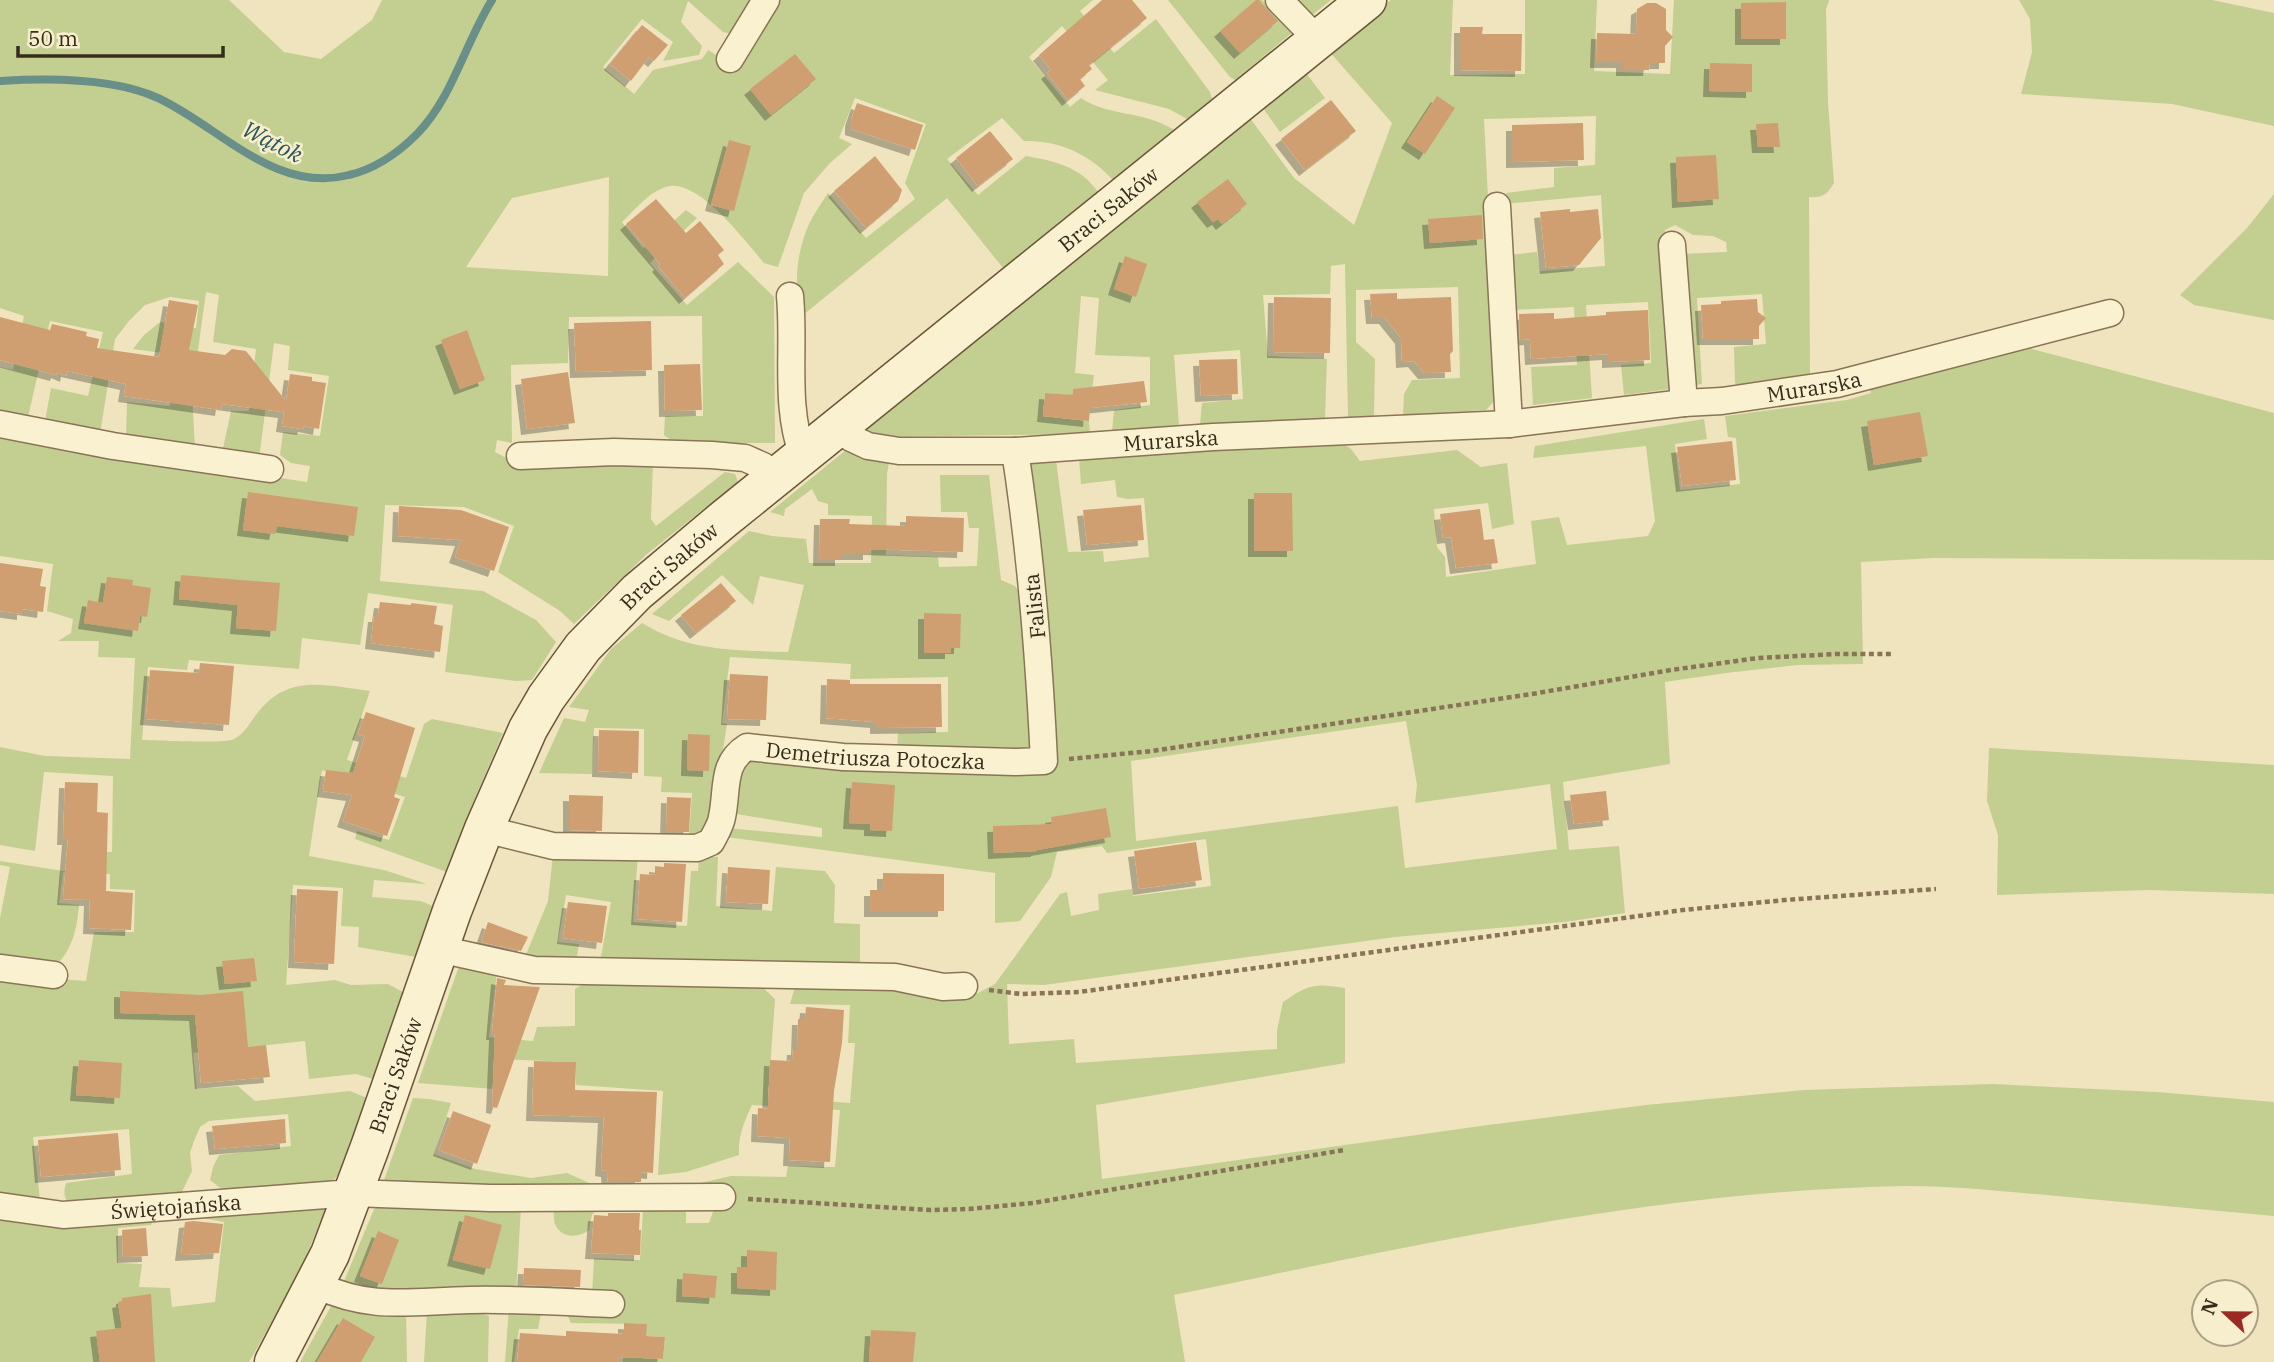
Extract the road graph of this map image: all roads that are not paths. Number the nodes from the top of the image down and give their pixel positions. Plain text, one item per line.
1 (766, 0) edge
2 (1279, 0) edge
3 (1367, 0) edge
4 (1318, 40) junction
5 (730, 59) dead end
6 (1497, 206) dead end
7 (1672, 245) dead end
8 (790, 296) dead end
9 (2110, 313) dead end
10 (1684, 403) junction
11 (0, 424) edge
12 (1509, 424) junction
13 (839, 428) junction
14 (1015, 451) junction
15 (520, 456) dead end
16 (790, 466) junction
17 (270, 470) dead end
18 (1044, 761) joint
19 (484, 829) junction
20 (439, 949) junction
21 (0, 968) edge
22 (54, 975) dead end
23 (964, 986) road end
24 (352, 1193) junction
25 (722, 1198) road end
26 (0, 1206) edge
27 (316, 1285) junction
28 (611, 1304) dead end
29 (274, 1362) edge

1 - 5 street
2 - 4 street
3 - 4 street, Braci Saków
4 - 13 street, Braci Saków
6 - 12 street
7 - 10 street
8 - 16 street
9 - 10 street, Murarska
10 - 12 street, Murarska
11 - 17 street
12 - 14 street, Murarska
13 - 14 street, Murarska
13 - 16 street, Braci Saków
14 - 18 street, Falista
15 - 16 street
16 - 19 street, Braci Saków
18 - 19 street, Demetriusza Potoczka
19 - 20 street, Braci Saków
20 - 23 street
20 - 24 street, Braci Saków
21 - 22 street
24 - 25 street, Świętojańska
24 - 26 street, Świętojańska
24 - 27 street, Braci Saków
27 - 28 street
27 - 29 street, Braci Saków

